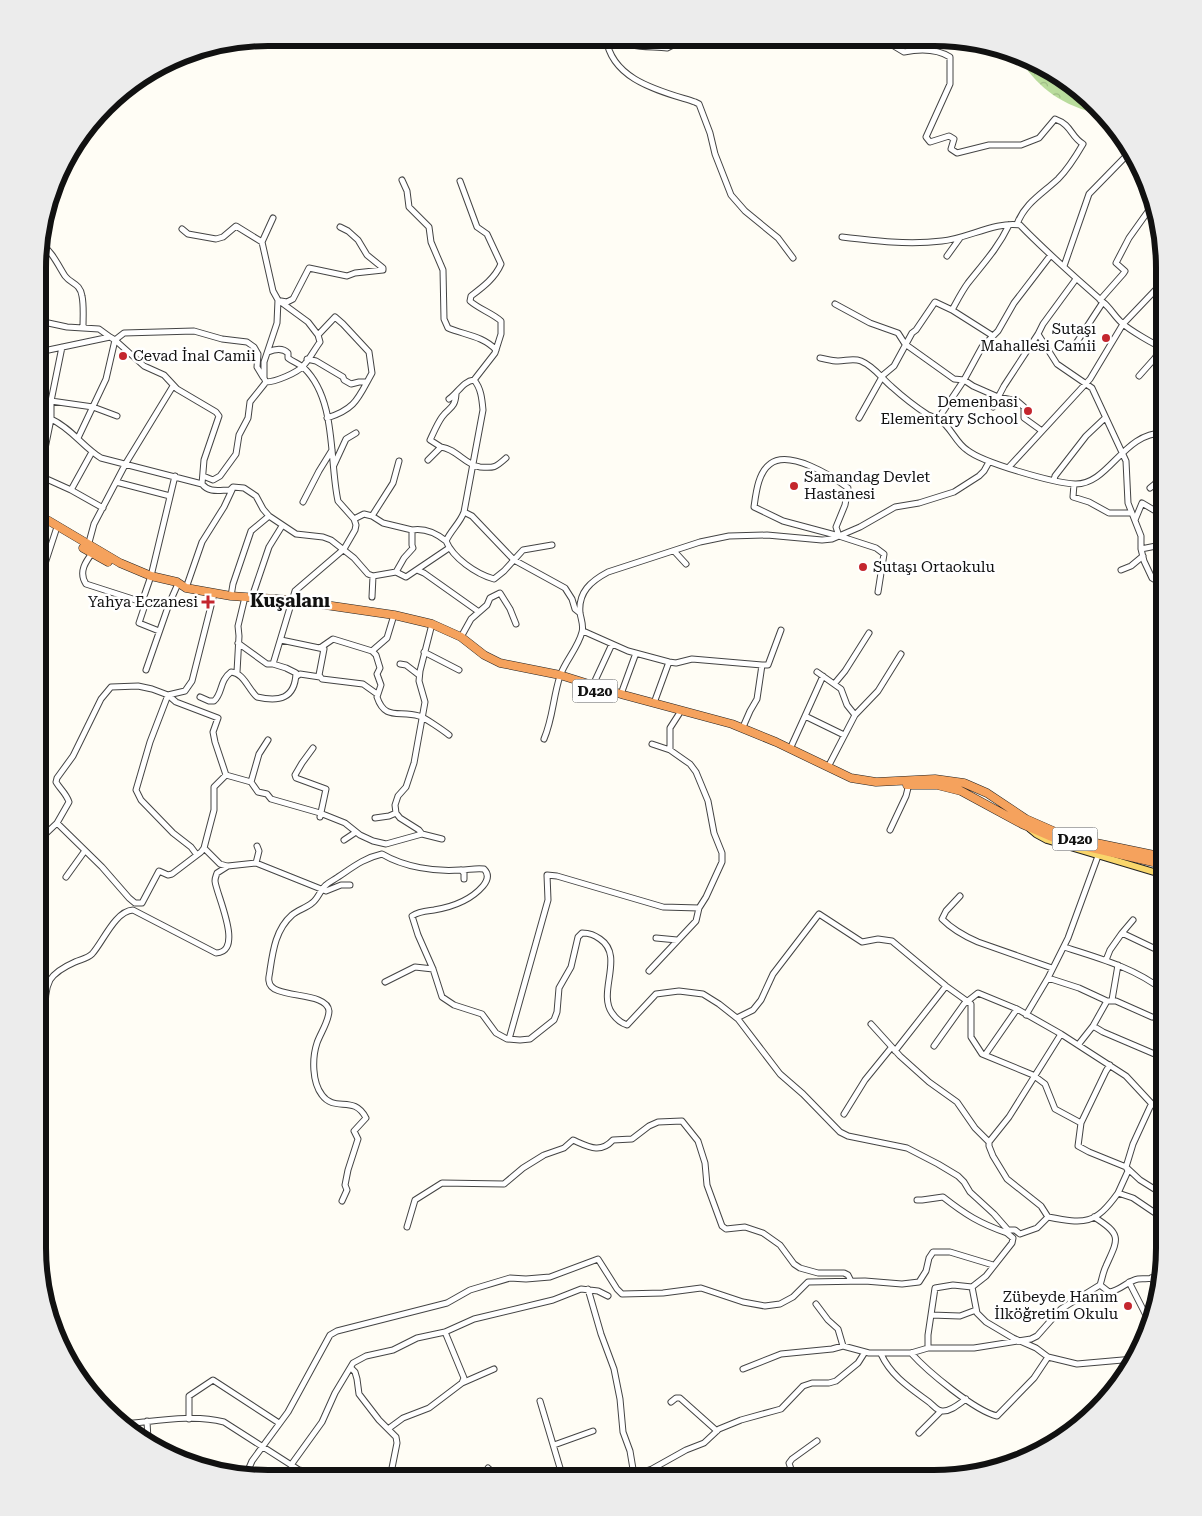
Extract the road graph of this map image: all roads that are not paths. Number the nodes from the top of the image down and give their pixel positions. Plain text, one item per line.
1 (609, 46) edge
2 (644, 46) edge
3 (671, 46) edge
4 (894, 46) dead end
5 (1126, 157) edge
6 (402, 180) dead end
7 (460, 181) dead end
8 (1148, 211) edge
9 (273, 218) dead end
10 (1017, 224) junction
11 (1010, 225) junction
12 (340, 228) dead end
13 (182, 229) dead end
14 (842, 236) dead end
15 (960, 238) junction
16 (262, 242) junction
17 (47, 248) edge
18 (947, 256) dead end
19 (1050, 256) junction
20 (793, 258) dead end
21 (1064, 266) junction
22 (1076, 279) junction
23 (1156, 289) edge
24 (278, 300) junction
25 (1102, 301) junction
26 (835, 304) dead end
27 (952, 310) junction
28 (46, 322) edge
29 (1123, 324) junction
30 (83, 328) junction
31 (1038, 334) junction
32 (318, 335) junction
33 (992, 336) junction
34 (113, 339) junction
35 (905, 344) junction
36 (1156, 344) edge
37 (62, 347) junction
38 (1073, 348) dead end
39 (46, 350) edge
40 (496, 350) junction
41 (268, 352) junction
42 (1156, 357) edge
43 (820, 358) dead end
44 (307, 359) junction
45 (303, 366) junction
46 (882, 376) junction
47 (1139, 376) dead end
48 (265, 380) junction
49 (474, 380) junction
50 (964, 380) junction
51 (367, 382) junction
52 (1086, 383) junction
53 (173, 386) junction
54 (456, 394) junction
55 (998, 397) junction
56 (449, 399) dead end
57 (51, 401) junction
58 (93, 407) junction
59 (993, 408) dead end
60 (46, 414) edge
61 (51, 416) junction
62 (117, 416) dead end
63 (327, 418) junction
64 (859, 418) dead end
65 (1105, 418) junction
66 (938, 419) junction
67 (1042, 431) junction
68 (356, 433) dead end
69 (1156, 434) edge
70 (78, 438) junction
71 (46, 442) edge
72 (441, 447) junction
73 (332, 449) junction
74 (92, 452) junction
75 (1123, 452) junction
76 (506, 458) dead end
77 (428, 460) dead end
78 (399, 461) dead end
79 (990, 462) junction
80 (126, 463) junction
81 (334, 465) junction
82 (473, 466) junction
83 (1008, 468) junction
84 (46, 476) edge
85 (175, 476) junction
86 (203, 476) junction
87 (1054, 480) junction
88 (116, 482) junction
89 (1156, 482) edge
90 (202, 484) junction
91 (1074, 484) junction
92 (233, 487) junction
93 (1150, 488) dead end
94 (71, 490) junction
95 (170, 496) junction
96 (303, 502) dead end
97 (103, 508) junction
98 (1156, 511) edge
99 (464, 512) junction
100 (1131, 513) junction
101 (269, 516) junction
102 (372, 516) junction
103 (354, 519) junction
104 (1135, 520) junction
105 (46, 521) edge
106 (46, 524) edge
107 (282, 526) junction
108 (56, 529) junction
109 (412, 530) junction
110 (839, 536) junction
111 (446, 541) junction
112 (552, 545) dead end
113 (1156, 546) edge
114 (449, 548) junction
115 (344, 549) junction
116 (1141, 549) junction
117 (92, 550) junction
118 (674, 551) junction
119 (1143, 556) junction
120 (46, 557) edge
121 (514, 560) junction
122 (686, 564) dead end
123 (417, 570) junction
124 (1121, 570) dead end
125 (396, 572) junction
126 (372, 576) junction
127 (150, 578) junction
128 (1156, 581) edge
129 (177, 584) junction
130 (186, 588) junction
131 (878, 592) dead end
132 (214, 596) junction
133 (232, 596) junction
134 (372, 597) dead end
135 (247, 598) junction
136 (142, 602) junction
137 (291, 602) junction
138 (479, 612) junction
139 (580, 613) junction
140 (393, 618) junction
141 (516, 624) dead end
142 (432, 626) junction
143 (782, 630) dead end
144 (159, 631) junction
145 (583, 631) junction
146 (868, 633) dead end
147 (461, 637) junction
148 (281, 640) junction
149 (238, 643) junction
150 (612, 644) junction
151 (320, 648) junction
152 (372, 651) junction
153 (424, 652) junction
154 (636, 653) junction
155 (901, 654) dead end
156 (669, 662) junction
157 (273, 664) junction
158 (400, 664) dead end
159 (762, 665) junction
160 (146, 670) dead end
161 (459, 670) dead end
162 (237, 672) junction
163 (817, 672) dead end
164 (419, 675) junction
165 (297, 676) junction
166 (823, 676) junction
167 (320, 677) junction
168 (559, 677) junction
169 (835, 683) junction
170 (593, 685) junction
171 (377, 694) junction
172 (620, 694) junction
173 (168, 695) junction
174 (200, 697) dead end
175 (654, 703) junction
176 (679, 714) junction
177 (855, 715) junction
178 (422, 716) junction
179 (805, 716) junction
180 (743, 727) junction
181 (844, 734) junction
182 (449, 735) dead end
183 (544, 739) dead end
184 (268, 740) dead end
185 (652, 744) dead end
186 (313, 748) dead end
187 (790, 749) junction
188 (670, 750) junction
189 (828, 767) junction
190 (226, 775) junction
191 (251, 782) junction
192 (909, 784) junction
193 (396, 812) junction
194 (320, 815) junction
195 (375, 818) dead end
196 (57, 823) junction
197 (1029, 828) junction
198 (890, 830) dead end
199 (356, 832) junction
200 (46, 833) edge
201 (422, 834) junction
202 (442, 839) dead end
203 (344, 840) dead end
204 (386, 844) junction
205 (257, 846) dead end
206 (204, 848) junction
207 (84, 852) junction
208 (382, 854) junction
209 (198, 855) junction
210 (1098, 856) junction
211 (1156, 856) edge
212 (1153, 862) joint
213 (256, 863) junction
214 (1156, 863) edge
215 (228, 866) junction
216 (461, 870) junction
217 (1156, 873) edge
218 (66, 877) dead end
219 (464, 879) dead end
220 (350, 886) dead end
221 (322, 889) junction
222 (960, 896) dead end
223 (699, 908) junction
224 (1133, 920) dead end
225 (1122, 933) junction
226 (656, 938) dead end
227 (677, 940) junction
228 (1064, 947) junction
229 (1156, 949) edge
230 (1106, 960) junction
231 (1118, 965) junction
232 (1052, 968) junction
233 (433, 969) junction
234 (649, 971) dead end
235 (1048, 978) junction
236 (385, 982) dead end
237 (946, 986) junction
238 (1156, 986) edge
239 (46, 996) edge
240 (1109, 1000) junction
241 (968, 1001) junction
242 (1017, 1009) junction
243 (1026, 1015) junction
244 (737, 1018) junction
245 (1152, 1018) dead end
246 (871, 1024) dead end
247 (1093, 1026) junction
248 (1061, 1034) junction
249 (509, 1039) junction
250 (1078, 1045) junction
251 (934, 1046) dead end
252 (893, 1050) junction
253 (985, 1055) junction
254 (1156, 1055) edge
255 (1110, 1065) junction
256 (1035, 1076) junction
257 (1156, 1099) edge
258 (1153, 1104) junction
259 (1156, 1106) edge
260 (844, 1114) dead end
261 (1081, 1123) junction
262 (989, 1142) junction
263 (1126, 1168) junction
264 (1156, 1189) edge
265 (1118, 1193) junction
266 (917, 1200) dead end
267 (342, 1201) dead end
268 (1156, 1214) edge
269 (1048, 1217) junction
270 (1094, 1217) junction
271 (407, 1226) dead end
272 (1008, 1231) junction
273 (994, 1265) junction
274 (1151, 1278) joint
275 (851, 1281) junction
276 (1153, 1281) edge
277 (1128, 1282) junction
278 (1100, 1285) junction
279 (972, 1287) junction
280 (588, 1289) junction
281 (608, 1296) dead end
282 (816, 1304) dead end
283 (976, 1310) junction
284 (931, 1315) junction
285 (1145, 1316) edge
286 (445, 1332) junction
287 (1020, 1340) junction
288 (843, 1346) junction
289 (928, 1348) junction
290 (864, 1352) junction
291 (911, 1353) junction
292 (881, 1354) junction
293 (1048, 1357) junction
294 (1126, 1360) edge
295 (351, 1368) junction
296 (494, 1369) dead end
297 (743, 1369) dead end
298 (462, 1383) junction
299 (966, 1399) junction
300 (540, 1401) dead end
301 (671, 1402) dead end
302 (941, 1411) junction
303 (188, 1419) junction
304 (147, 1421) junction
305 (279, 1422) junction
306 (132, 1423) edge
307 (388, 1429) junction
308 (593, 1431) dead end
309 (717, 1431) junction
310 (919, 1433) dead end
311 (148, 1434) edge
312 (817, 1441) dead end
313 (554, 1445) junction
314 (263, 1446) junction
315 (291, 1465) junction
316 (249, 1469) edge
317 (299, 1470) edge
318 (392, 1470) edge
319 (561, 1470) edge
320 (632, 1470) edge
321 (650, 1470) edge
322 (791, 1470) edge

1 - 20 street
2 - 3 street
4 - 10 street
5 - 21 street
6 - 40 street
7 - 40 street
8 - 25 street
9 - 16 street
10 - 11 street
10 - 19 street
11 - 15 street
11 - 27 street
12 - 24 street
13 - 16 street
14 - 15 street
15 - 18 street
16 - 24 street
17 - 30 street
19 - 21 street
19 - 33 street
21 - 22 street
22 - 25 street
22 - 31 street
23 - 29 street
24 - 32 street
24 - 41 street
25 - 29 street
25 - 38 street
26 - 35 street
27 - 33 street
27 - 35 street
28 - 30 street
29 - 36 street
29 - 52 street
30 - 34 street
31 - 52 street
31 - 55 street
32 - 44 street
32 - 51 street
33 - 50 street
34 - 37 street
34 - 48 street
34 - 53 street
34 - 58 street
35 - 46 street
35 - 50 street
37 - 39 street
37 - 57 street
40 - 49 street
41 - 45 street
41 - 48 street
42 - 47 street
43 - 46 street
44 - 45 street
44 - 51 street
45 - 48 street
45 - 63 street
46 - 64 street
46 - 66 street
48 - 86 street
49 - 54 street
49 - 82 street
50 - 55 street
50 - 66 street
51 - 63 street
52 - 65 street
52 - 67 street
53 - 80 street
53 - 86 street
54 - 56 street
54 - 72 street
55 - 59 street
55 - 67 street
57 - 58 street
57 - 61 street
58 - 62 street
58 - 70 street
60 - 61 street
61 - 70 street
61 - 71 street
63 - 73 street
65 - 75 street
65 - 87 street
66 - 79 street
67 - 83 street
68 - 81 street
69 - 75 street
70 - 74 street
72 - 77 street
72 - 82 street
73 - 81 street
73 - 96 street
74 - 80 street
74 - 94 street
75 - 91 street
75 - 100 street
76 - 82 street
78 - 102 street
79 - 83 street
79 - 110 street
80 - 85 street
80 - 88 street
81 - 103 street
82 - 99 street
83 - 87 street
84 - 94 street
85 - 90 street
85 - 95 street
86 - 90 street
87 - 91 street
88 - 95 street
88 - 97 street
89 - 93 street
90 - 92 street
91 - 100 street
92 - 101 street
92 - 130 street
94 - 97 street
95 - 127 street
97 - 117 street
98 - 104 street
99 - 111 street
99 - 121 street
100 - 104 street
101 - 107 street
101 - 133 street
102 - 103 street
102 - 109 street
103 - 115 street
104 - 116 street
105 - 108 highway, D420
106 - 108 highway, D420
107 - 115 street
107 - 135 street
108 - 117 highway, D420
108 - 120 street
109 - 111 street
109 - 125 street
110 - 110 street
110 - 118 street
110 - 131 street
111 - 114 street
112 - 121 street
113 - 116 street
114 - 121 street
114 - 123 street
115 - 126 street
115 - 137 street
116 - 119 street
117 - 127 highway, D420
117 - 136 street
118 - 122 street
118 - 139 street
119 - 124 street
119 - 128 street
121 - 139 street
123 - 125 street
123 - 138 street
125 - 126 street
126 - 134 street
127 - 129 highway, D420
127 - 136 street
129 - 130 highway, D420
129 - 132 highway, D420
129 - 144 street
130 - 132 highway, D420
132 - 133 highway, D420
132 - 135 highway, D420
132 - 173 street
133 - 135 highway, D420
135 - 137 highway, D420
135 - 149 street
136 - 144 street
137 - 140 highway, D420
137 - 148 street
138 - 141 street
138 - 147 street
139 - 145 street
140 - 142 highway, D420
140 - 152 street
142 - 147 highway, D420
142 - 153 street
142 - 168 highway, D420
143 - 159 street
144 - 160 street
145 - 150 street
145 - 168 street
146 - 169 street
147 - 168 highway, D420
148 - 151 street
148 - 157 street
149 - 157 street
149 - 162 street
150 - 154 street
150 - 170 street
151 - 152 street
151 - 167 street
152 - 171 street
153 - 161 street
153 - 164 street
154 - 156 street
154 - 172 street
155 - 177 street
156 - 159 street
156 - 175 street
157 - 165 street
158 - 164 street
159 - 180 street
162 - 165 street
162 - 174 street
163 - 166 street
164 - 178 street
165 - 167 street
166 - 169 street
166 - 179 street
167 - 171 street
168 - 170 highway, D420
168 - 176 highway, D420
168 - 183 street
169 - 177 street
170 - 172 highway, D420
171 - 178 street
172 - 175 highway, D420
173 - 190 street
173 - 196 street
173 - 209 street
175 - 180 highway, D420
176 - 188 street
176 - 192 highway, D420
177 - 181 street
178 - 182 street
178 - 193 street
179 - 181 street
179 - 187 street
180 - 187 highway, D420
181 - 189 street
184 - 191 street
185 - 188 street
186 - 194 street
187 - 189 highway, D420
188 - 223 street
189 - 211 highway, D420
190 - 191 street
190 - 206 street
191 - 194 street
192 - 197 highway, D420
192 - 198 street
193 - 195 street
193 - 201 street
194 - 199 street
196 - 200 street
196 - 207 street
197 - 210 main road
197 - 212 highway, D420
199 - 203 street
199 - 204 street
201 - 202 street
201 - 204 street
204 - 208 street
205 - 213 street
206 - 209 street
206 - 215 street
207 - 209 street
207 - 218 street
208 - 216 street
208 - 221 street
210 - 217 main road
210 - 228 street
212 - 214 main road, D420
213 - 215 street
213 - 221 street
215 - 239 street
216 - 219 street
216 - 233 street
220 - 221 street
221 - 267 street
222 - 232 street
223 - 227 street
223 - 249 street
224 - 225 street
225 - 229 street
225 - 230 street
226 - 227 street
227 - 234 street
228 - 230 street
228 - 232 street
230 - 231 street
231 - 238 street
231 - 240 street
232 - 235 street
233 - 236 street
233 - 249 street
235 - 240 street
235 - 243 street
237 - 241 street
237 - 244 street
237 - 252 street
240 - 245 street
240 - 247 street
241 - 242 street
241 - 251 street
241 - 253 street
242 - 243 street
242 - 253 street
243 - 248 street
244 - 249 street
244 - 272 street
246 - 252 street
247 - 250 street
247 - 254 street
248 - 250 street
248 - 256 street
250 - 255 street
252 - 260 street
252 - 262 street
253 - 256 street
255 - 258 street
255 - 261 street
256 - 261 street
256 - 262 street
257 - 258 street
258 - 259 street
258 - 263 street
261 - 263 street
262 - 269 street
263 - 264 street
263 - 265 street
265 - 268 street
265 - 270 street
266 - 272 street
269 - 270 street
269 - 272 street
270 - 278 street
271 - 275 street
272 - 273 street
273 - 275 street
273 - 279 street
274 - 276 street
274 - 277 street
275 - 305 street
277 - 278 street
277 - 285 street
278 - 287 street
279 - 283 street
279 - 284 street
280 - 281 street
280 - 286 street
280 - 320 street
282 - 288 street
283 - 284 street
283 - 287 street
284 - 289 street
286 - 295 street
286 - 298 street
287 - 289 street
287 - 293 street
288 - 290 street
288 - 297 street
289 - 291 street
290 - 292 street
290 - 309 street
291 - 292 street
291 - 299 street
292 - 302 street
293 - 294 street
293 - 299 street
295 - 307 street
295 - 315 street
296 - 298 street
298 - 307 street
299 - 302 street
300 - 313 street
301 - 309 street
302 - 310 street
303 - 304 street
303 - 305 street
303 - 314 street
304 - 306 street
304 - 311 street
305 - 314 street
307 - 318 street
308 - 313 street
309 - 321 street
312 - 322 street
313 - 319 street
314 - 315 street
314 - 316 street
315 - 317 street

